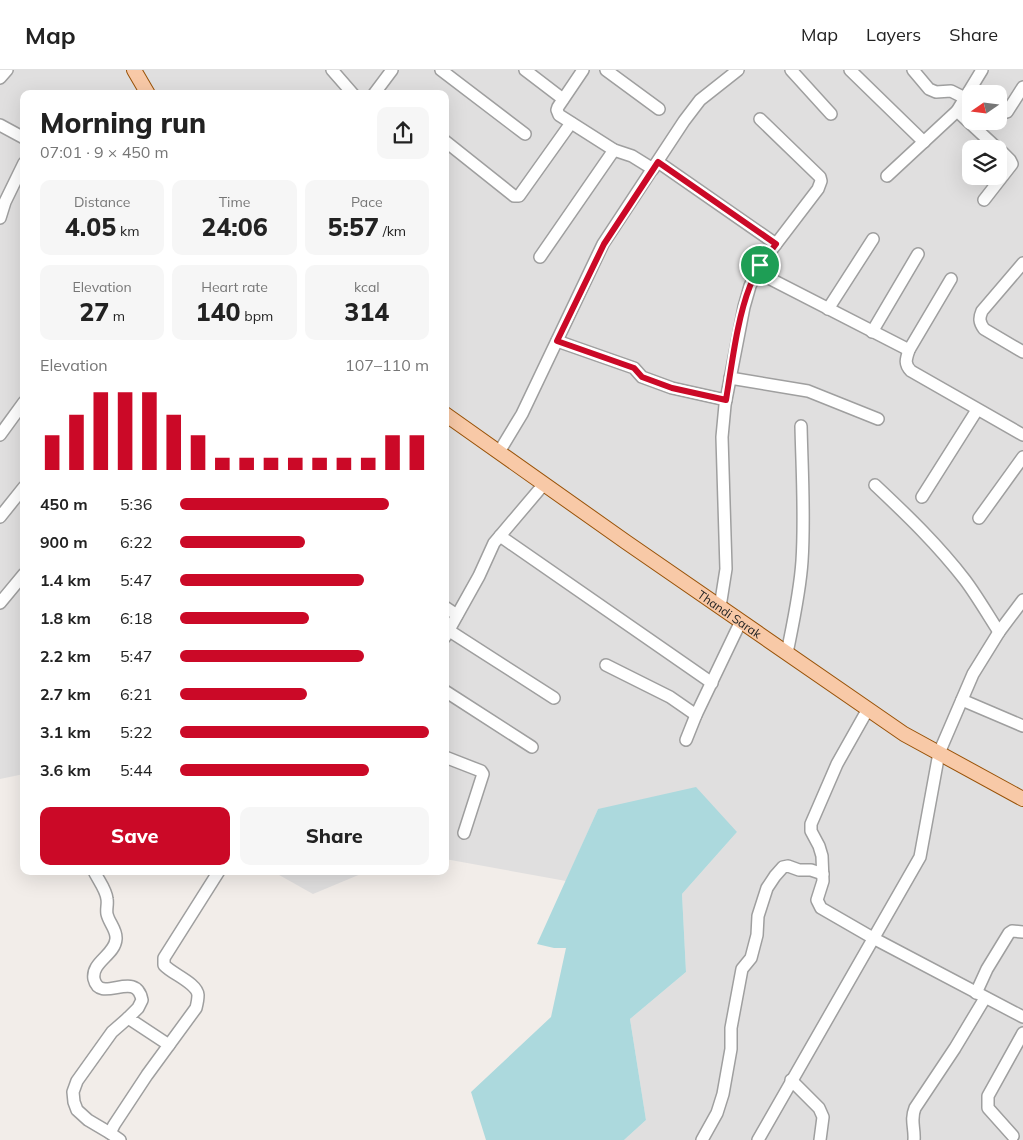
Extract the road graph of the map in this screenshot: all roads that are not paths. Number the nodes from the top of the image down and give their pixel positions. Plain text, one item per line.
1 (7, 70) edge
2 (134, 70) edge
3 (332, 70) edge
4 (392, 70) edge
5 (441, 70) edge
6 (525, 70) edge
7 (583, 70) edge
8 (606, 70) edge
9 (738, 70) edge
10 (791, 70) edge
11 (850, 70) edge
12 (982, 70) edge
13 (915, 71) edge
14 (0, 78) edge
15 (973, 85) edge
16 (1023, 87) edge
17 (146, 90) edge
18 (350, 90) edge
19 (380, 90) edge
20 (962, 97) edge
21 (563, 100) junction
22 (962, 103) edge
23 (659, 109) dead end
24 (1008, 110) edge
25 (957, 111) junction
26 (832, 114) dead end
27 (760, 119) dead end
28 (571, 122) junction
29 (0, 125) edge
30 (525, 134) dead end
31 (20, 136) edge
32 (989, 140) edge
33 (924, 142) junction
34 (449, 144) edge
35 (614, 150) junction
36 (1007, 157) edge
37 (655, 166) junction
38 (20, 170) edge
39 (1007, 170) edge
40 (887, 176) dead end
41 (996, 185) edge
42 (984, 200) dead end
43 (0, 216) edge
44 (873, 238) dead end
45 (776, 244) junction
46 (918, 254) dead end
47 (540, 257) dead end
48 (1023, 264) edge
49 (757, 272) junction
50 (951, 280) dead end
51 (828, 309) junction
52 (872, 332) junction
53 (557, 341) junction
54 (910, 350) junction
55 (1022, 351) edge
56 (730, 378) junction
57 (726, 400) junction
58 (20, 408) edge
59 (978, 410) junction
60 (449, 417) edge
61 (878, 419) dead end
62 (801, 426) dead end
63 (0, 435) edge
64 (1023, 436) edge
65 (499, 452) junction
66 (1023, 457) edge
67 (544, 484) junction
68 (875, 485) dead end
69 (20, 492) edge
70 (922, 497) dead end
71 (0, 517) edge
72 (979, 518) dead end
73 (500, 536) junction
74 (20, 579) edge
75 (1023, 600) edge
76 (0, 603) edge
77 (720, 607) junction
78 (449, 609) edge
79 (457, 615) junction
80 (740, 621) junction
81 (449, 630) edge
82 (999, 632) junction
83 (449, 635) edge
84 (787, 653) junction
85 (606, 666) dead end
86 (712, 683) junction
87 (449, 694) edge
88 (554, 698) dead end
89 (962, 700) junction
90 (868, 709) junction
91 (696, 715) junction
92 (1023, 726) edge
93 (686, 740) dead end
94 (532, 747) dead end
95 (939, 753) junction
96 (449, 758) edge
97 (1023, 799) edge
98 (464, 833) dead end
99 (823, 874) junction
100 (96, 875) edge
101 (216, 875) edge
102 (1023, 932) edge
103 (873, 938) junction
104 (980, 995) junction
105 (1023, 1017) edge
106 (128, 1018) junction
107 (1023, 1033) edge
108 (169, 1045) junction
109 (791, 1080) junction
110 (110, 1133) junction
111 (1013, 1136) dead end
112 (120, 1140) edge
113 (702, 1140) edge
114 (758, 1140) edge
115 (820, 1140) edge
116 (914, 1140) edge

1 - 14 street
2 - 17 main road
3 - 18 street
4 - 19 street
5 - 30 street
6 - 21 street
7 - 21 street
8 - 23 street
9 - 37 street
10 - 26 street
11 - 33 street
12 - 15 street
13 - 20 street
16 - 24 street
21 - 28 street
22 - 25 street
25 - 32 street
25 - 33 street
27 - 45 street
28 - 34 street
28 - 35 street
29 - 31 street
33 - 40 street
35 - 37 street
35 - 47 street
36 - 39 street
37 - 45 street
37 - 53 street
38 - 43 street
41 - 42 street
44 - 51 street
45 - 49 street
46 - 52 street
48 - 55 street
49 - 51 street
49 - 56 street
50 - 54 street
51 - 52 street
52 - 54 street
53 - 57 street
53 - 65 street
54 - 59 street
56 - 57 street
56 - 61 street
57 - 77 street
58 - 63 street
59 - 64 street
59 - 70 street
60 - 65 main road, Thandi Sarak
62 - 84 street
65 - 67 main road, Thandi Sarak
66 - 72 street
67 - 73 street
67 - 77 main road, Thandi Sarak
68 - 82 street
69 - 71 street
73 - 79 street
73 - 86 street
74 - 76 street
75 - 82 street
77 - 80 main road, Thandi Sarak
78 - 79 street
79 - 81 street
80 - 84 main road, Thandi Sarak
80 - 86 street
82 - 89 street
83 - 88 street
84 - 90 main road, Thandi Sarak
85 - 91 street
86 - 91 street
87 - 94 street
89 - 92 street
89 - 95 street
90 - 95 main road, Thandi Sarak
90 - 99 street
91 - 93 street
95 - 97 main road, Thandi Sarak
95 - 103 street
96 - 98 street
99 - 103 street
99 - 113 street
100 - 106 street
101 - 108 street
102 - 104 street
103 - 104 street
103 - 109 street
104 - 105 street
104 - 116 street
106 - 108 street
106 - 110 street
107 - 111 street
108 - 110 street
109 - 114 street
109 - 115 street
110 - 112 street

